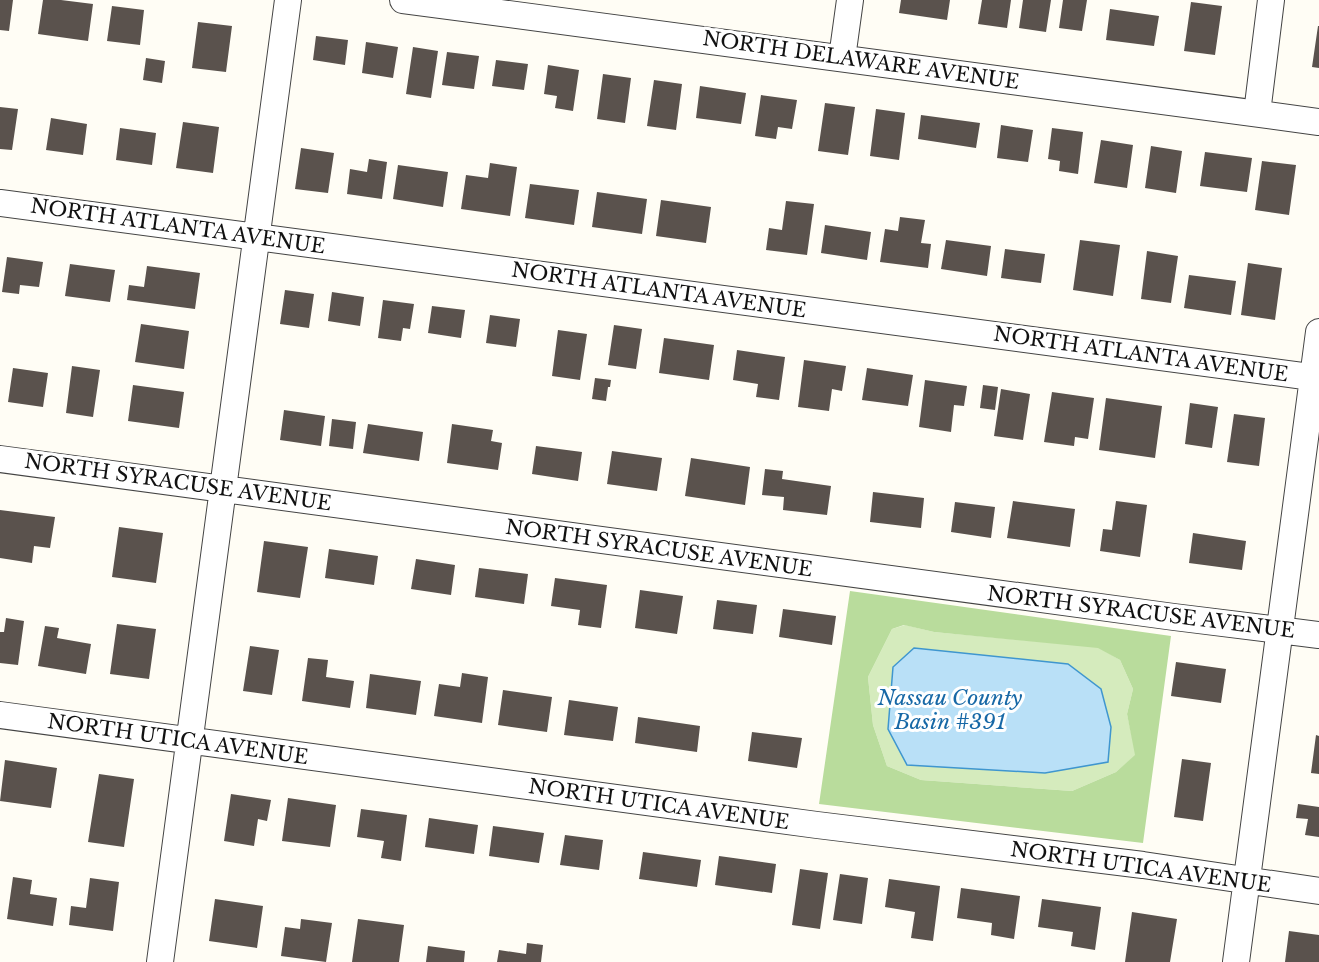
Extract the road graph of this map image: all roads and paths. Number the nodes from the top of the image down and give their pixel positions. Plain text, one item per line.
1 (288, 0) edge
2 (403, 0) edge
3 (850, 0) edge
4 (1271, 0) edge
5 (842, 58) junction
6 (1257, 113) junction
7 (1319, 122) edge
8 (0, 202) edge
9 (257, 237) junction
10 (1319, 332) edge
11 (1316, 377) edge
12 (0, 459) edge
13 (223, 488) junction
14 (1280, 629) junction
15 (1319, 634) edge
16 (0, 715) edge
17 (189, 741) junction
18 (1247, 881) junction
19 (1319, 891) edge
20 (160, 962) edge
21 (1236, 962) edge

1 - 9 street
2 - 5 street, NORTH DELAWARE AVENUE
3 - 5 street
4 - 6 street
5 - 6 street, NORTH DELAWARE AVENUE
6 - 7 street, NORTH DELAWARE AVENUE
8 - 9 street, NORTH ATLANTA AVENUE
9 - 11 street, NORTH ATLANTA AVENUE
9 - 13 street
10 - 11 street
11 - 14 street
12 - 13 street, NORTH SYRACUSE AVENUE
13 - 14 street, NORTH SYRACUSE AVENUE
13 - 17 street
14 - 15 street, NORTH SYRACUSE AVENUE
14 - 18 street
16 - 17 street, NORTH UTICA AVENUE
17 - 18 street, NORTH UTICA AVENUE
17 - 20 street
18 - 19 street, NORTH UTICA AVENUE
18 - 21 street

